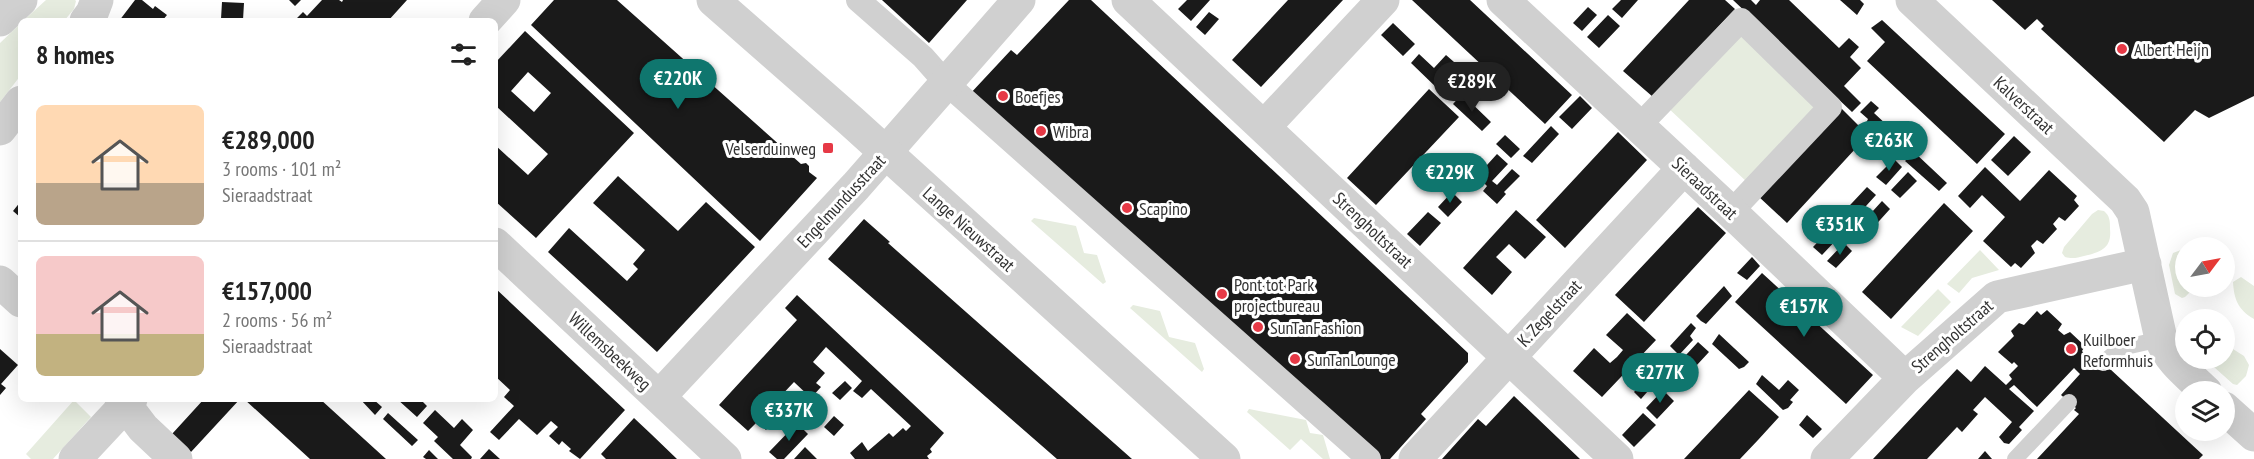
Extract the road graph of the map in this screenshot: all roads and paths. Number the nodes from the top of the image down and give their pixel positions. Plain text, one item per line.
1 (21, 0) edge
2 (97, 0) edge
3 (504, 0) edge
4 (713, 0) edge
5 (858, 0) edge
6 (1019, 0) edge
7 (1128, 0) edge
8 (1383, 0) edge
9 (1503, 0) edge
10 (1912, 0) edge
11 (88, 18) edge
12 (488, 18) edge
13 (0, 20) edge
14 (946, 83) junction
15 (18, 106) edge
16 (1639, 126) junction
17 (1264, 127) junction
18 (0, 129) edge
19 (886, 152) junction
20 (1684, 168) junction
21 (1731, 212) junction
22 (498, 247) edge
23 (2145, 264) junction
24 (0, 282) edge
25 (18, 298) edge
26 (2161, 339) junction
27 (1508, 357) junction
28 (2103, 363) dead end
29 (1905, 378) junction
30 (2194, 381) edge
31 (659, 397) junction
32 (125, 402) edge
33 (127, 402) edge
34 (2069, 402) dead end
35 (2235, 418) edge
36 (2254, 435) edge
37 (2254, 454) edge
38 (75, 459) edge
39 (176, 459) edge
40 (725, 459) edge
41 (1224, 459) edge
42 (1369, 459) edge
43 (1415, 459) edge
44 (1617, 459) edge
45 (1827, 459) edge
46 (2015, 459) edge
47 (2249, 459) edge

1 - 13 street
2 - 11 street
3 - 12 street
4 - 19 street, Lange Nieuwstraat
5 - 14 street
6 - 14 street, Engelmundusstraat
7 - 17 street, Strengholtstraat
8 - 17 street
9 - 16 street, Sieraadstraat
10 - 23 street, Kalverstraat
14 - 19 street, Engelmundusstraat
14 - 42 street
15 - 18 street
16 - 20 street, Sieraadstraat
16 - 21 street
17 - 27 street, Strengholtstraat
19 - 31 street, Engelmundusstraat
19 - 41 street, Lange Nieuwstraat
20 - 21 street, Sieraadstraat
20 - 27 street, K. Zegelstraat
21 - 29 street, Sieraadstraat
22 - 31 street, Willemsbeekweg
23 - 26 street
23 - 29 street, Strengholtstraat
24 - 25 street
26 - 28 lane
26 - 30 street
27 - 43 street, K. Zegelstraat
27 - 44 street, Strengholtstraat
29 - 45 street, Strengholtstraat
31 - 40 street, Willemsbeekweg
32 - 38 street
33 - 39 street
34 - 46 lane
35 - 36 street
37 - 47 street

